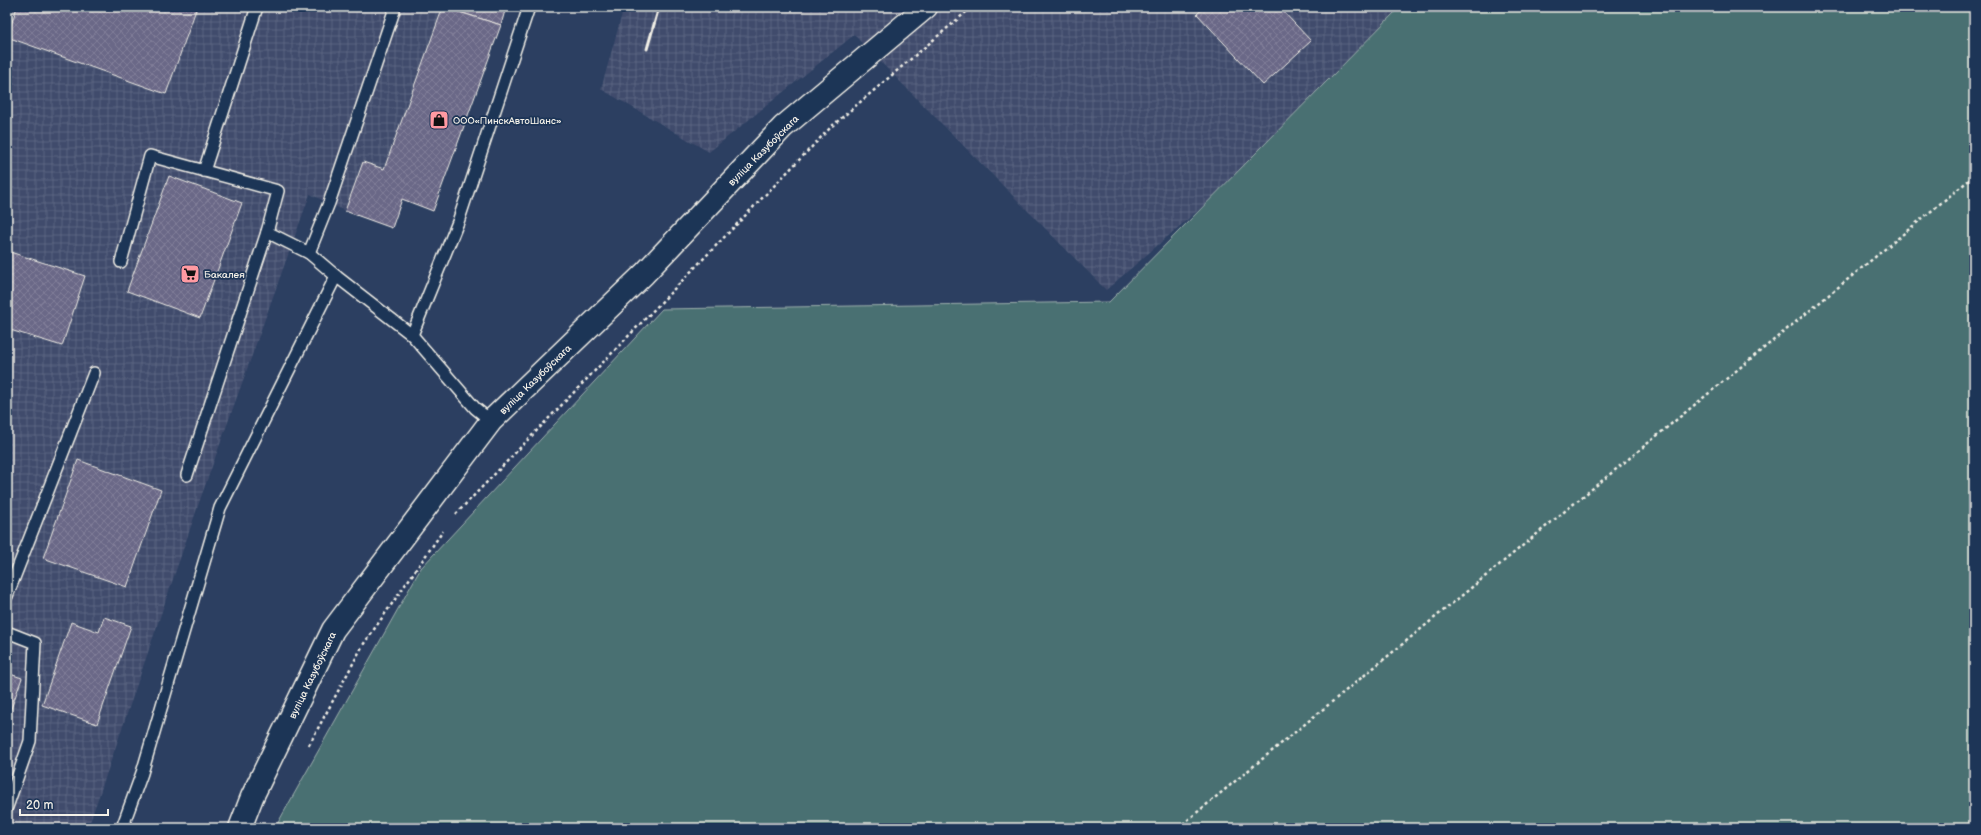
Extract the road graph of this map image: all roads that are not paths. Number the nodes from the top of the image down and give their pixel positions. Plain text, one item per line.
1 (257, 7) edge
2 (529, 7) edge
3 (926, 7) edge
4 (394, 11) dead end
5 (204, 171) junction
6 (267, 232) junction
7 (310, 253) junction
8 (121, 262) dead end
9 (336, 276) junction
10 (412, 334) junction
11 (94, 373) dead end
12 (491, 421) junction
13 (187, 475) dead end
14 (7, 596) edge
15 (7, 632) edge
16 (7, 807) edge
17 (122, 828) edge
18 (240, 828) edge

1 - 5 lane
2 - 10 lane
3 - 12 street, вуліца Казубоўскага
4 - 7 lane
5 - 6 lane
5 - 8 lane
6 - 7 lane
6 - 13 lane
7 - 9 lane
9 - 10 lane
9 - 17 lane
10 - 12 lane
11 - 14 lane
12 - 18 street, вуліца Казубоўскага
15 - 16 lane

